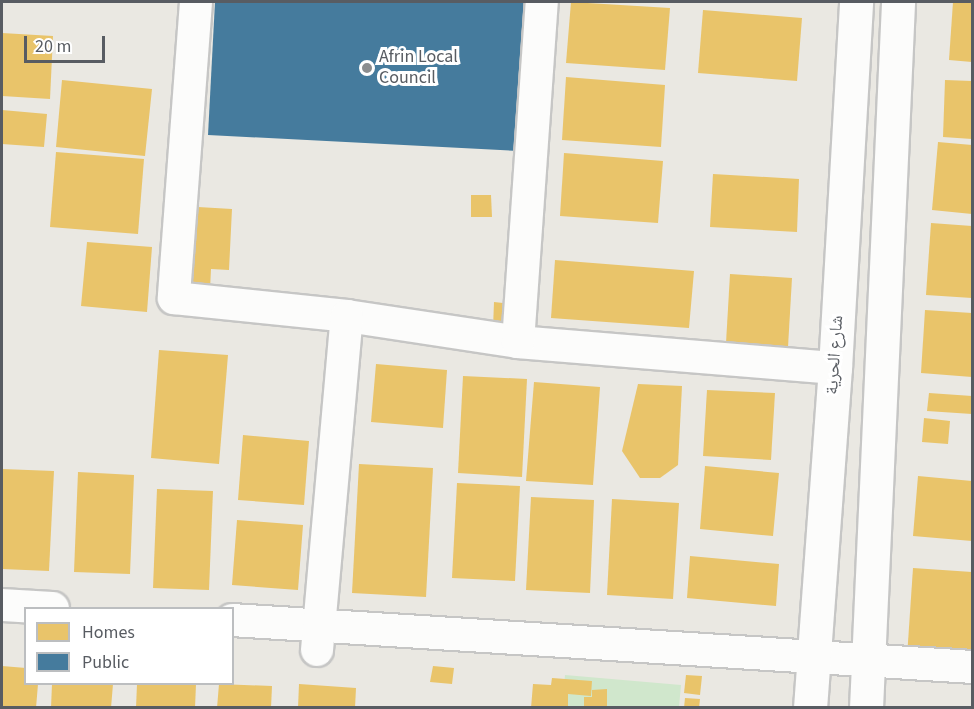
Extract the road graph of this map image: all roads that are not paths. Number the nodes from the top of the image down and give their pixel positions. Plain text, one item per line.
1 (196, 2) edge
2 (542, 2) edge
3 (856, 2) edge
4 (898, 2) edge
5 (347, 316) junction
6 (518, 342) junction
7 (835, 368) junction
8 (2, 605) edge
9 (28, 607) edge
10 (234, 620) edge
11 (318, 637) junction
12 (813, 656) junction
13 (869, 660) junction
14 (972, 667) edge
15 (810, 708) edge
16 (866, 708) edge

1 - 5 street
2 - 6 street
3 - 7 main road, شارع الحرية
4 - 13 main road
5 - 6 street
5 - 11 street
6 - 7 street
7 - 12 main road, شارع الحرية
8 - 9 street
10 - 11 street
11 - 12 street
12 - 13 street
12 - 15 main road, شارع الحرية
13 - 14 street
13 - 16 main road

